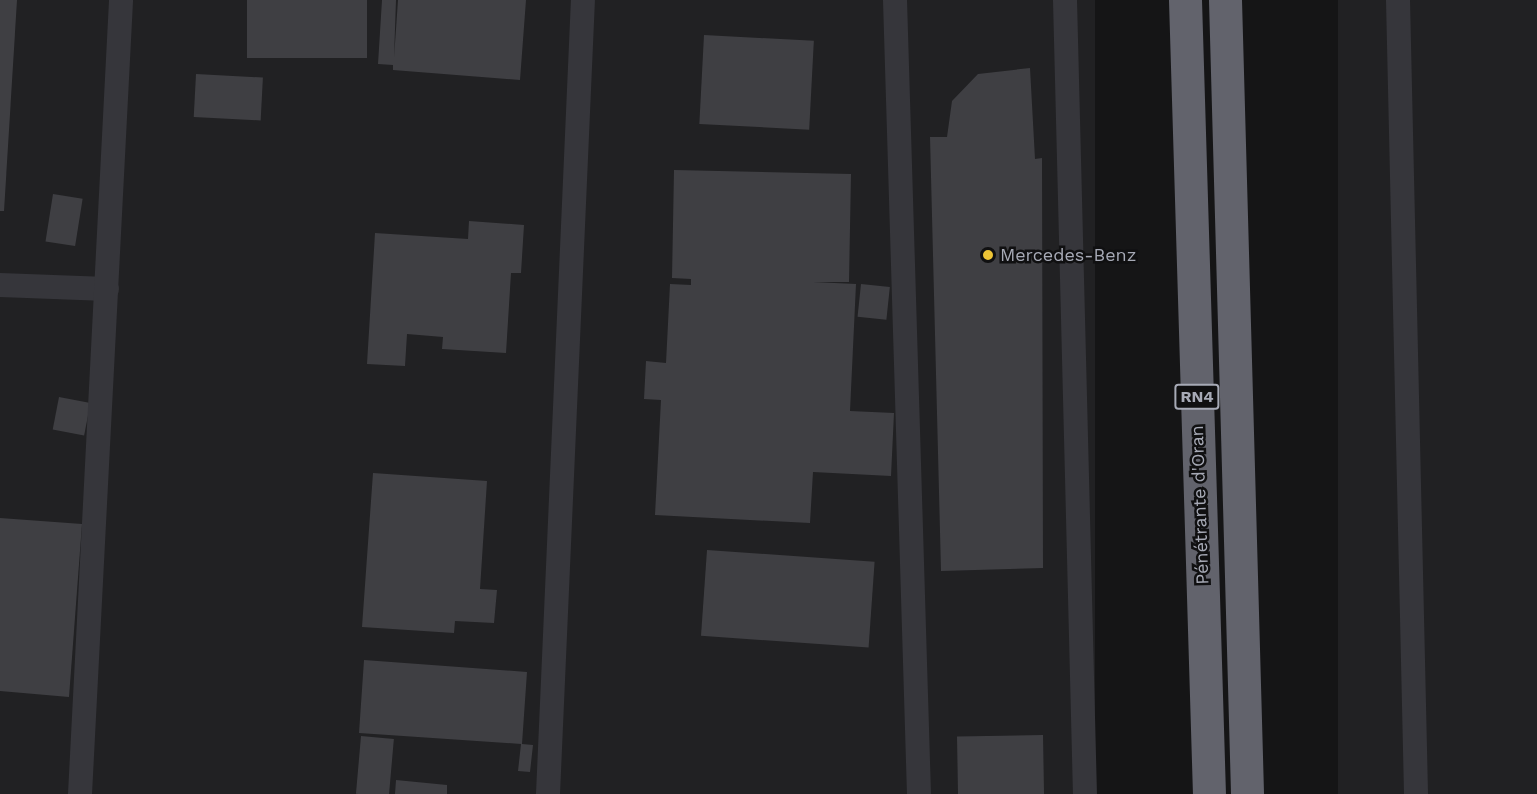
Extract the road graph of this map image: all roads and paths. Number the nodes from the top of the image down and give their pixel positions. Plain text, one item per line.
1 (121, 0) edge
2 (583, 0) edge
3 (896, 0) edge
4 (1065, 0) edge
5 (1185, 0) edge
6 (1225, 0) edge
7 (1398, 0) edge
8 (0, 285) edge
9 (107, 289) junction
10 (80, 794) edge
11 (548, 794) edge
12 (919, 794) edge
13 (1085, 794) edge
14 (1209, 794) edge
15 (1247, 794) edge
16 (1416, 794) edge

1 - 9 street
2 - 11 street
3 - 12 street
4 - 13 street
5 - 14 highway, Pénétrante d'Oran / RN4
6 - 15 highway, Pénétrante d'Oran / RN4
7 - 16 street
8 - 9 street
9 - 10 street

